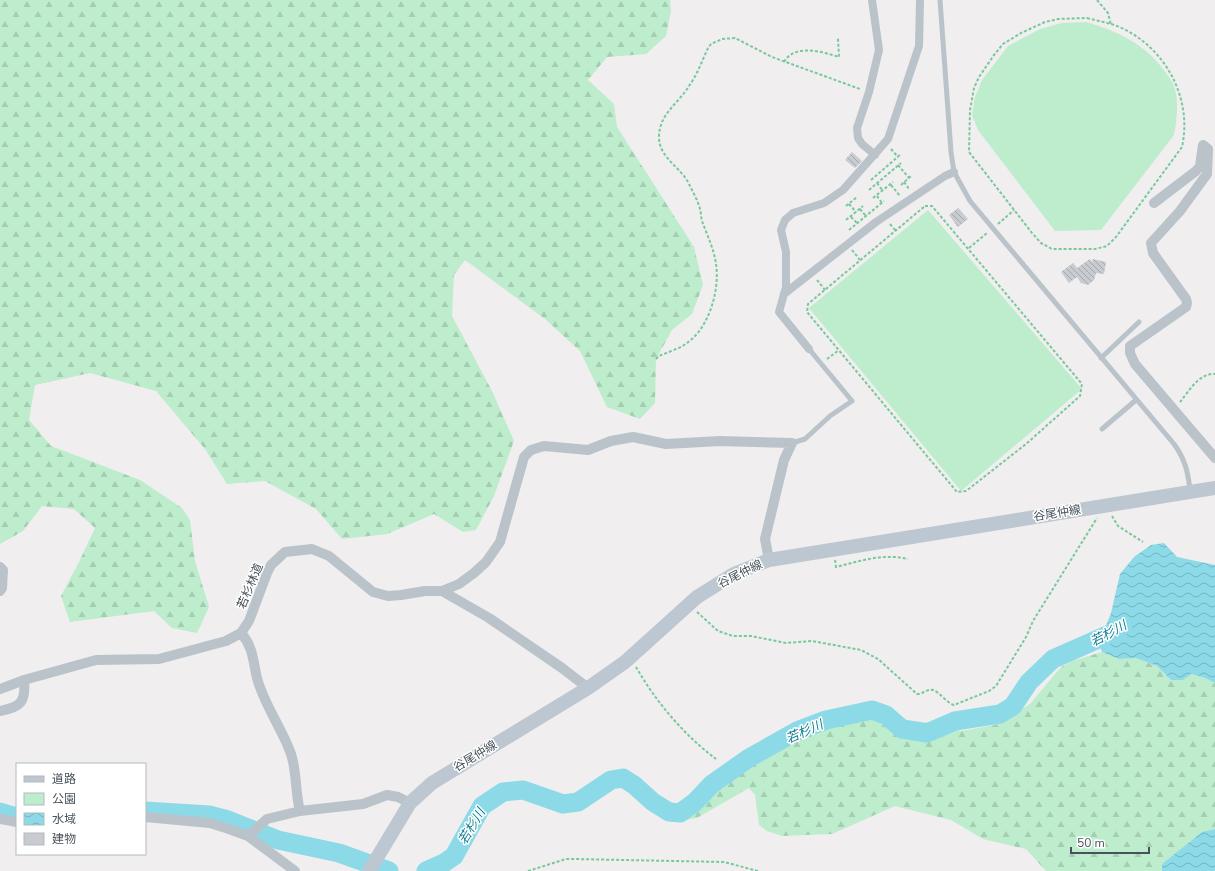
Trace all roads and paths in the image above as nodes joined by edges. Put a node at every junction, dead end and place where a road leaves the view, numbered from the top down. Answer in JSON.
{"nodes":[{"id":1,"x":872,"y":0,"type":"edge"},
{"id":2,"x":920,"y":0,"type":"edge"},
{"id":3,"x":940,"y":0,"type":"edge"},
{"id":4,"x":1097,"y":0,"type":"edge"},
{"id":5,"x":1111,"y":25,"type":"junction"},
{"id":6,"x":838,"y":38,"type":"dead end"},
{"id":7,"x":784,"y":62,"type":"junction"},
{"id":8,"x":869,"y":92,"type":"junction"},
{"id":9,"x":901,"y":154,"type":"dead end"},
{"id":10,"x":875,"y":155,"type":"junction"},
{"id":11,"x":901,"y":163,"type":"dead end"},
{"id":12,"x":898,"y":165,"type":"junction"},
{"id":13,"x":884,"y":169,"type":"junction"},
{"id":14,"x":954,"y":172,"type":"junction"},
{"id":15,"x":888,"y":174,"type":"junction"},
{"id":16,"x":912,"y":175,"type":"dead end"},
{"id":17,"x":909,"y":178,"type":"junction"},
{"id":18,"x":871,"y":180,"type":"dead end"},
{"id":19,"x":893,"y":182,"type":"dead end"},
{"id":20,"x":904,"y":182,"type":"junction"},
{"id":21,"x":877,"y":183,"type":"junction"},
{"id":22,"x":891,"y":184,"type":"junction"},
{"id":23,"x":901,"y":185,"type":"dead end"},
{"id":24,"x":869,"y":190,"type":"dead end"},
{"id":25,"x":910,"y":190,"type":"dead end"},
{"id":26,"x":883,"y":191,"type":"junction"},
{"id":27,"x":849,"y":196,"type":"dead end"},
{"id":28,"x":876,"y":196,"type":"junction"},
{"id":29,"x":857,"y":197,"type":"dead end"},
{"id":30,"x":900,"y":197,"type":"dead end"},
{"id":31,"x":873,"y":198,"type":"dead end"},
{"id":32,"x":853,"y":200,"type":"junction"},
{"id":33,"x":1154,"y":203,"type":"dead end"},
{"id":34,"x":863,"y":206,"type":"dead end"},
{"id":35,"x":860,"y":209,"type":"junction"},
{"id":36,"x":856,"y":212,"type":"junction"},
{"id":37,"x":851,"y":216,"type":"junction"},
{"id":38,"x":866,"y":216,"type":"junction"},
{"id":39,"x":846,"y":220,"type":"dead end"},
{"id":40,"x":857,"y":223,"type":"junction"},
{"id":41,"x":849,"y":230,"type":"dead end"},
{"id":42,"x":811,"y":272,"type":"junction"},
{"id":43,"x":825,"y":290,"type":"junction"},
{"id":44,"x":783,"y":295,"type":"junction"},
{"id":45,"x":1139,"y":322,"type":"dead end"},
{"id":46,"x":809,"y":350,"type":"joint"},
{"id":47,"x":839,"y":350,"type":"junction"},
{"id":48,"x":1101,"y":358,"type":"junction"},
{"id":49,"x":656,"y":359,"type":"dead end"},
{"id":50,"x":822,"y":365,"type":"junction"},
{"id":51,"x":1215,"y":374,"type":"edge"},
{"id":52,"x":1136,"y":400,"type":"junction"},
{"id":53,"x":1174,"y":409,"type":"junction"},
{"id":54,"x":1102,"y":429,"type":"dead end"},
{"id":55,"x":792,"y":443,"type":"junction"},
{"id":56,"x":1215,"y":458,"type":"edge"},
{"id":57,"x":1215,"y":488,"type":"edge"},
{"id":58,"x":1191,"y":492,"type":"junction"},
{"id":59,"x":1104,"y":506,"type":"junction"},
{"id":60,"x":1143,"y":542,"type":"dead end"},
{"id":61,"x":834,"y":549,"type":"junction"},
{"id":62,"x":908,"y":559,"type":"dead end"},
{"id":63,"x":769,"y":560,"type":"junction"},
{"id":64,"x":0,"y":566,"type":"edge"},
{"id":65,"x":0,"y":591,"type":"edge"},
{"id":66,"x":442,"y":591,"type":"junction"},
{"id":67,"x":690,"y":604,"type":"junction"},
{"id":68,"x":241,"y":633,"type":"junction"},
{"id":69,"x":631,"y":657,"type":"junction"},
{"id":70,"x":24,"y":680,"type":"junction"},
{"id":71,"x":588,"y":688,"type":"junction"},
{"id":72,"x":0,"y":689,"type":"edge"},
{"id":73,"x":0,"y":711,"type":"edge"},
{"id":74,"x":716,"y":759,"type":"dead end"},
{"id":75,"x":410,"y":803,"type":"junction"},
{"id":76,"x":300,"y":811,"type":"junction"},
{"id":77,"x":146,"y":817,"type":"edge"},
{"id":78,"x":0,"y":819,"type":"edge"},
{"id":79,"x":16,"y":822,"type":"edge"},
{"id":80,"x":249,"y":835,"type":"junction"},
{"id":81,"x":295,"y":871,"type":"edge"},
{"id":82,"x":369,"y":871,"type":"edge"},
{"id":83,"x":528,"y":871,"type":"edge"},
{"id":84,"x":758,"y":871,"type":"edge"}],
"edges":[{"from":1,"to":8,"type":"street"},
{"from":2,"to":10,"type":"street"},
{"from":3,"to":14,"type":"lane"},
{"from":4,"to":5,"type":"path"},
{"from":5,"to":5,"type":"path"},
{"from":6,"to":7,"type":"path"},
{"from":7,"to":8,"type":"path"},
{"from":7,"to":49,"type":"path"},
{"from":8,"to":10,"type":"street"},
{"from":9,"to":13,"type":"path"},
{"from":10,"to":44,"type":"street"},
{"from":11,"to":12,"type":"path"},
{"from":12,"to":15,"type":"path"},
{"from":12,"to":17,"type":"path"},
{"from":13,"to":15,"type":"path"},
{"from":13,"to":18,"type":"path"},
{"from":14,"to":42,"type":"street"},
{"from":14,"to":48,"type":"lane"},
{"from":15,"to":21,"type":"path"},
{"from":16,"to":17,"type":"path"},
{"from":17,"to":20,"type":"path"},
{"from":19,"to":22,"type":"path"},
{"from":20,"to":23,"type":"path"},
{"from":20,"to":25,"type":"path"},
{"from":21,"to":24,"type":"path"},
{"from":21,"to":26,"type":"path"},
{"from":22,"to":26,"type":"path"},
{"from":22,"to":30,"type":"path"},
{"from":26,"to":28,"type":"path"},
{"from":27,"to":32,"type":"path"},
{"from":28,"to":31,"type":"path"},
{"from":28,"to":38,"type":"path"},
{"from":29,"to":32,"type":"path"},
{"from":32,"to":36,"type":"path"},
{"from":33,"to":53,"type":"street"},
{"from":34,"to":35,"type":"path"},
{"from":35,"to":36,"type":"path"},
{"from":35,"to":38,"type":"path"},
{"from":36,"to":37,"type":"path"},
{"from":37,"to":39,"type":"path"},
{"from":37,"to":40,"type":"path"},
{"from":38,"to":40,"type":"path"},
{"from":40,"to":41,"type":"path"},
{"from":42,"to":43,"type":"path"},
{"from":42,"to":44,"type":"street"},
{"from":43,"to":47,"type":"path"},
{"from":43,"to":47,"type":"path"},
{"from":44,"to":46,"type":"street"},
{"from":45,"to":48,"type":"lane"},
{"from":46,"to":50,"type":"lane"},
{"from":47,"to":50,"type":"path"},
{"from":48,"to":52,"type":"lane"},
{"from":50,"to":55,"type":"lane"},
{"from":51,"to":53,"type":"path"},
{"from":52,"to":54,"type":"lane"},
{"from":52,"to":58,"type":"lane"},
{"from":53,"to":56,"type":"street"},
{"from":55,"to":63,"type":"street"},
{"from":55,"to":66,"type":"street"},
{"from":57,"to":58,"type":"main road","name":"谷尾仲線"},
{"from":58,"to":59,"type":"main road","name":"谷尾仲線"},
{"from":59,"to":60,"type":"path"},
{"from":59,"to":61,"type":"main road","name":"谷尾仲線"},
{"from":59,"to":67,"type":"path"},
{"from":61,"to":62,"type":"path"},
{"from":61,"to":63,"type":"main road","name":"谷尾仲線"},
{"from":63,"to":67,"type":"main road","name":"谷尾仲線"},
{"from":64,"to":65,"type":"street"},
{"from":66,"to":68,"type":"street","name":"若杉林道"},
{"from":66,"to":71,"type":"street"},
{"from":67,"to":69,"type":"main road","name":"谷尾仲線"},
{"from":68,"to":70,"type":"street"},
{"from":68,"to":76,"type":"street"},
{"from":69,"to":71,"type":"main road","name":"谷尾仲線"},
{"from":69,"to":74,"type":"path"},
{"from":70,"to":72,"type":"street"},
{"from":70,"to":73,"type":"street"},
{"from":71,"to":75,"type":"main road","name":"谷尾仲線"},
{"from":75,"to":76,"type":"street"},
{"from":75,"to":82,"type":"main road","name":"谷尾仲線"},
{"from":76,"to":80,"type":"street"},
{"from":77,"to":80,"type":"street"},
{"from":78,"to":79,"type":"street"},
{"from":80,"to":81,"type":"street"},
{"from":83,"to":84,"type":"path"}]}
